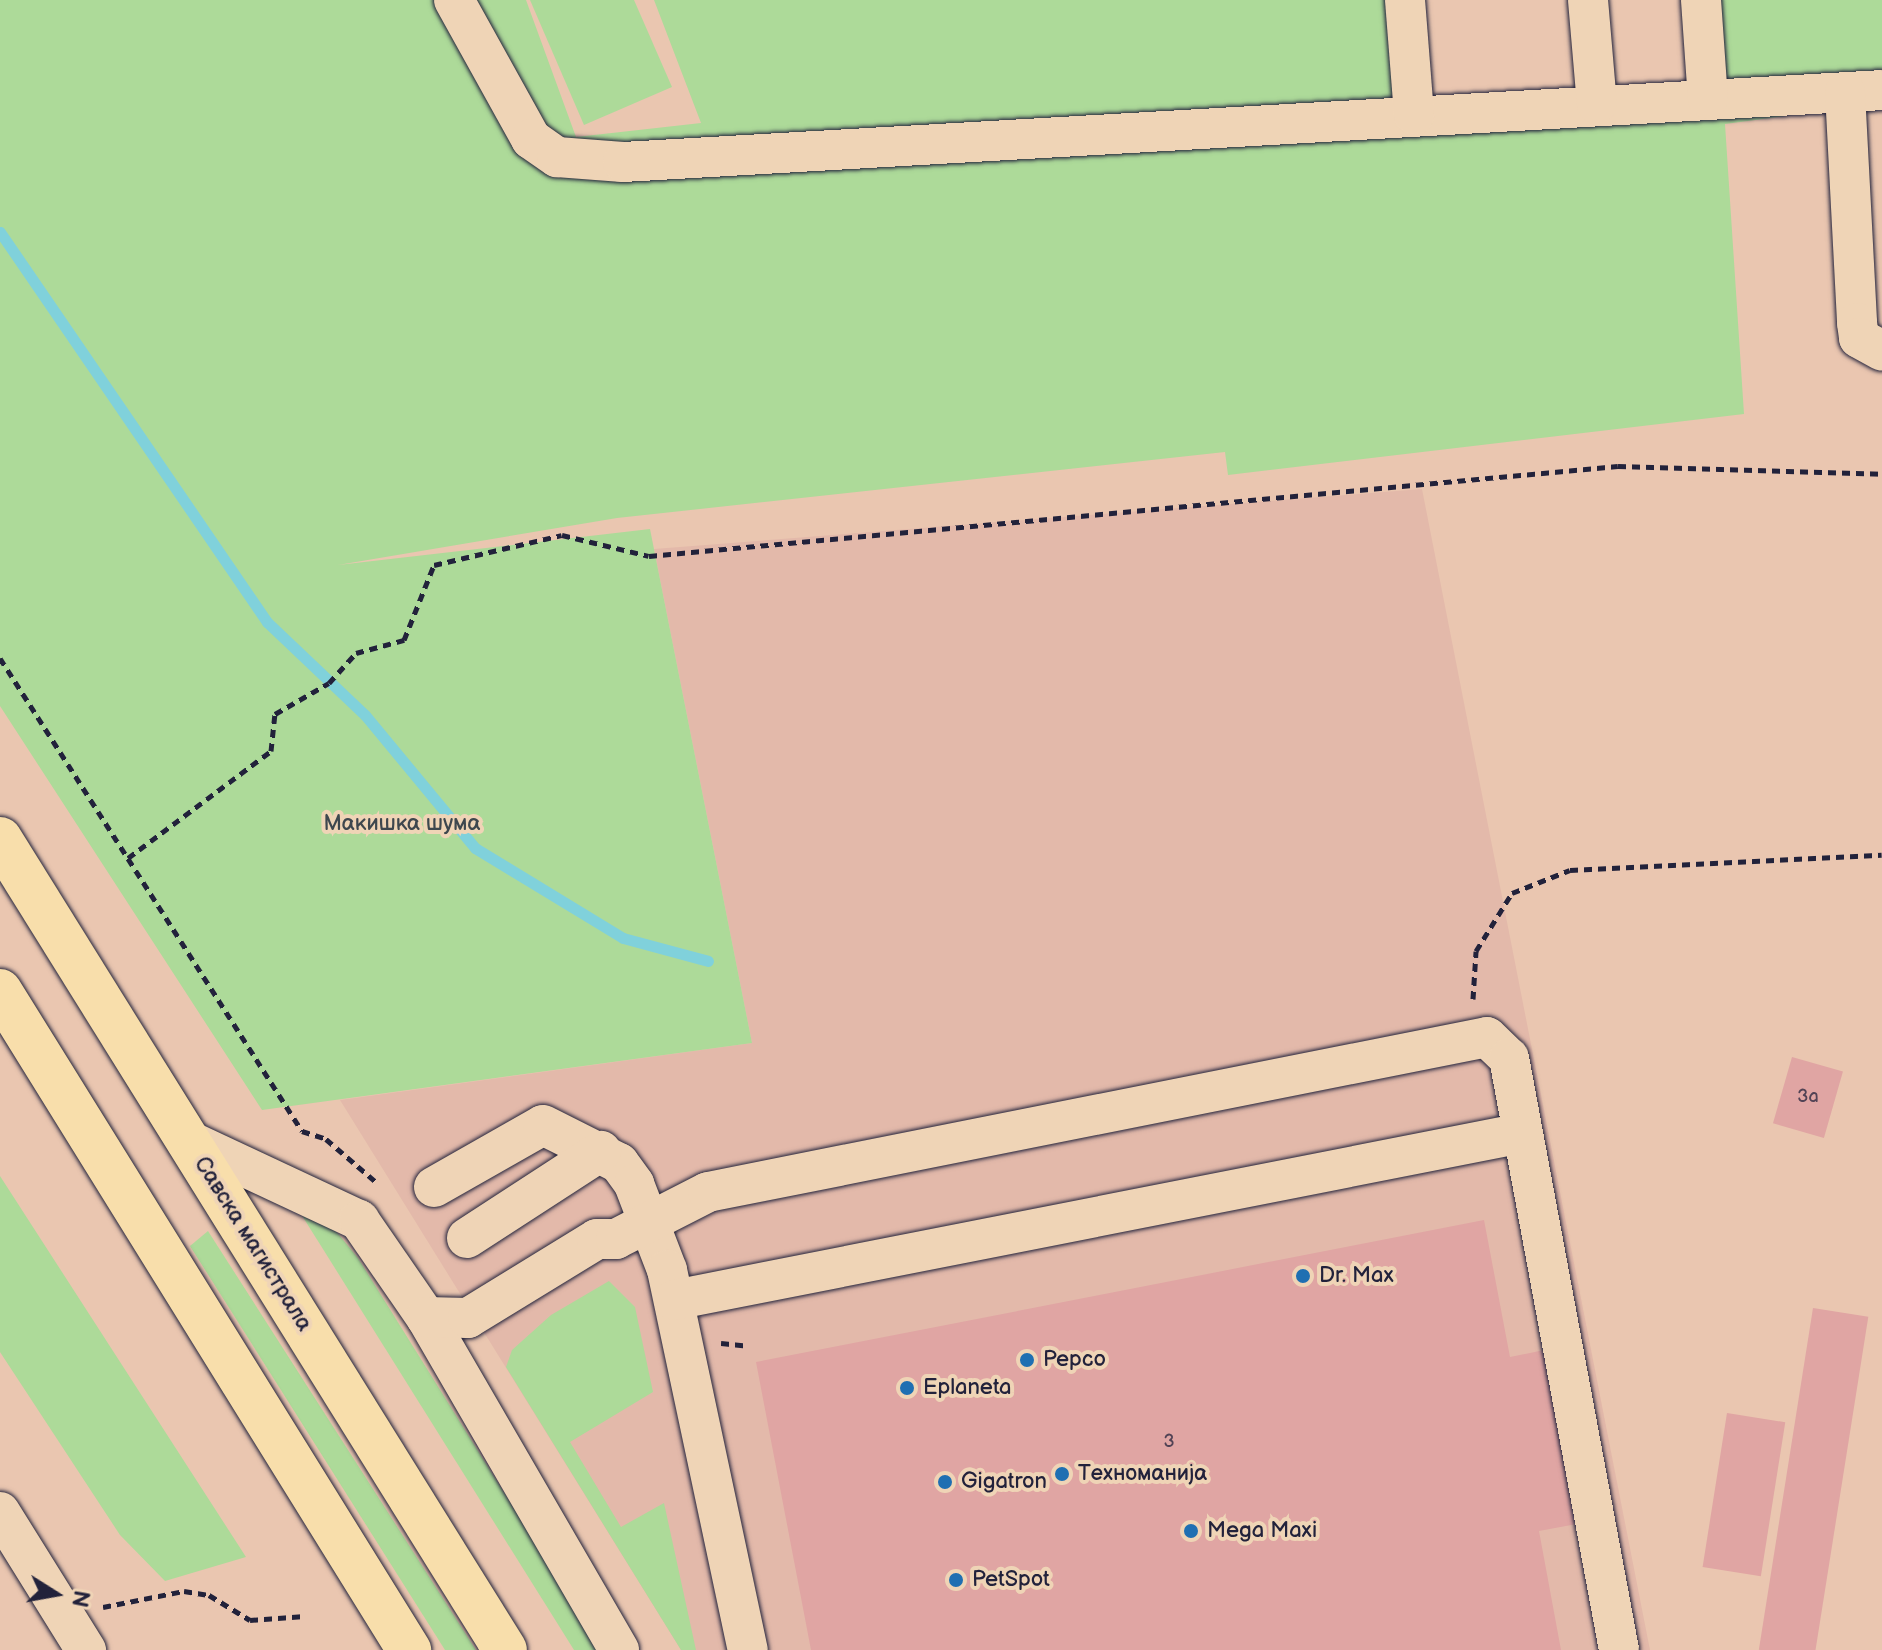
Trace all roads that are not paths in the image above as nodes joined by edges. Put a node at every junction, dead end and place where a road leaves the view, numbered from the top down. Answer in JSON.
{"nodes":[{"id":1,"x":454,"y":0,"type":"edge"},
{"id":2,"x":1405,"y":0,"type":"edge"},
{"id":3,"x":1588,"y":0,"type":"edge"},
{"id":4,"x":1701,"y":0,"type":"edge"},
{"id":5,"x":1864,"y":91,"type":"edge"},
{"id":6,"x":1708,"y":99,"type":"junction"},
{"id":7,"x":1597,"y":104,"type":"junction"},
{"id":8,"x":1414,"y":115,"type":"junction"},
{"id":9,"x":1865,"y":140,"type":"edge"},
{"id":10,"x":1882,"y":351,"type":"edge"},
{"id":11,"x":0,"y":839,"type":"edge"},
{"id":12,"x":0,"y":991,"type":"edge"},
{"id":13,"x":1522,"y":1133,"type":"junction"},
{"id":14,"x":190,"y":1141,"type":"junction"},
{"id":15,"x":601,"y":1151,"type":"junction"},
{"id":16,"x":434,"y":1187,"type":"dead end"},
{"id":17,"x":632,"y":1229,"type":"junction"},
{"id":18,"x":467,"y":1238,"type":"dead end"},
{"id":19,"x":674,"y":1300,"type":"junction"},
{"id":20,"x":426,"y":1317,"type":"junction"},
{"id":21,"x":462,"y":1381,"type":"junction"},
{"id":22,"x":0,"y":1512,"type":"edge"},
{"id":23,"x":79,"y":1638,"type":"edge"},
{"id":24,"x":409,"y":1650,"type":"edge"},
{"id":25,"x":505,"y":1650,"type":"edge"},
{"id":26,"x":619,"y":1650,"type":"edge"},
{"id":27,"x":748,"y":1650,"type":"edge"},
{"id":28,"x":1619,"y":1650,"type":"edge"}],
"edges":[{"from":1,"to":8,"type":"lane"},
{"from":2,"to":8,"type":"lane"},
{"from":3,"to":7,"type":"lane"},
{"from":4,"to":6,"type":"lane"},
{"from":5,"to":6,"type":"lane"},
{"from":5,"to":9,"type":"lane"},
{"from":6,"to":7,"type":"lane"},
{"from":7,"to":8,"type":"lane"},
{"from":9,"to":10,"type":"lane"},
{"from":11,"to":14,"type":"main road","name":"Савска магистрала"},
{"from":12,"to":24,"type":"main road"},
{"from":13,"to":17,"type":"lane"},
{"from":13,"to":19,"type":"lane"},
{"from":13,"to":28,"type":"lane"},
{"from":14,"to":20,"type":"lane"},
{"from":14,"to":25,"type":"main road","name":"Савска магистрала"},
{"from":15,"to":16,"type":"lane"},
{"from":15,"to":17,"type":"lane"},
{"from":15,"to":18,"type":"lane"},
{"from":17,"to":19,"type":"lane"},
{"from":17,"to":20,"type":"lane"},
{"from":17,"to":21,"type":"lane"},
{"from":19,"to":27,"type":"lane"},
{"from":20,"to":21,"type":"lane"},
{"from":21,"to":26,"type":"lane"},
{"from":22,"to":23,"type":"lane"}]}
